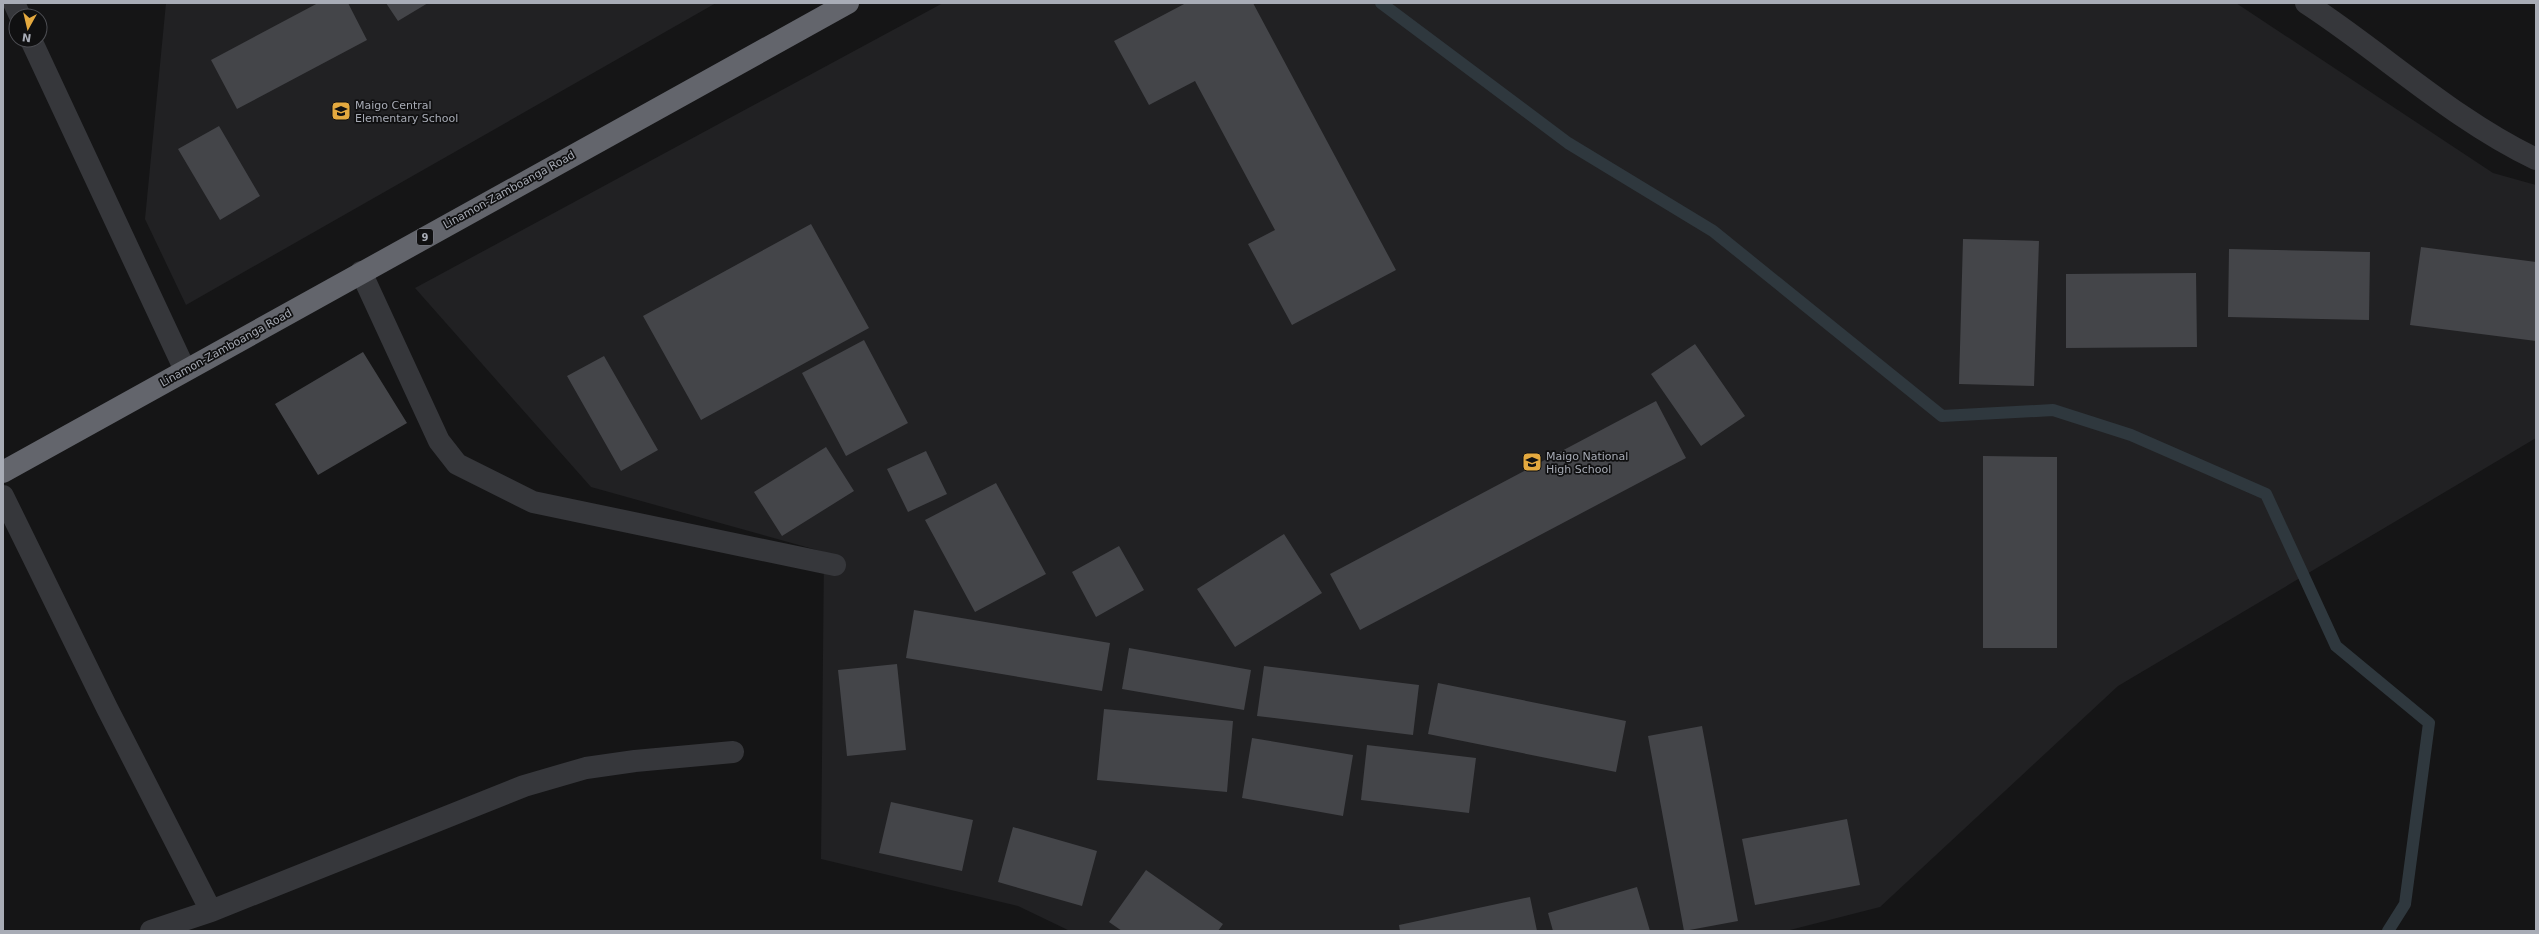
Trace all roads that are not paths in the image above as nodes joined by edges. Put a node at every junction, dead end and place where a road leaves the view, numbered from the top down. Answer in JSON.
{"nodes":[{"id":1,"x":848,"y":3,"type":"edge"},
{"id":2,"x":2306,"y":3,"type":"edge"},
{"id":3,"x":35,"y":48,"type":"edge"},
{"id":4,"x":2536,"y":159,"type":"edge"},
{"id":5,"x":361,"y":272,"type":"junction"},
{"id":6,"x":185,"y":370,"type":"junction"},
{"id":7,"x":3,"y":472,"type":"edge"},
{"id":8,"x":3,"y":496,"type":"edge"},
{"id":9,"x":835,"y":565,"type":"dead end"},
{"id":10,"x":733,"y":752,"type":"dead end"},
{"id":11,"x":211,"y":911,"type":"junction"},
{"id":12,"x":151,"y":931,"type":"edge"}],
"edges":[{"from":1,"to":5,"type":"highway","name":"Linamon-Zamboanga Road","number":"9"},
{"from":2,"to":4,"type":"street"},
{"from":3,"to":6,"type":"street"},
{"from":5,"to":6,"type":"highway","name":"Linamon-Zamboanga Road","number":"9"},
{"from":5,"to":9,"type":"street"},
{"from":6,"to":7,"type":"highway","name":"Linamon-Zamboanga Road","number":"9"},
{"from":8,"to":11,"type":"street"},
{"from":10,"to":11,"type":"street"},
{"from":11,"to":12,"type":"street"}]}
